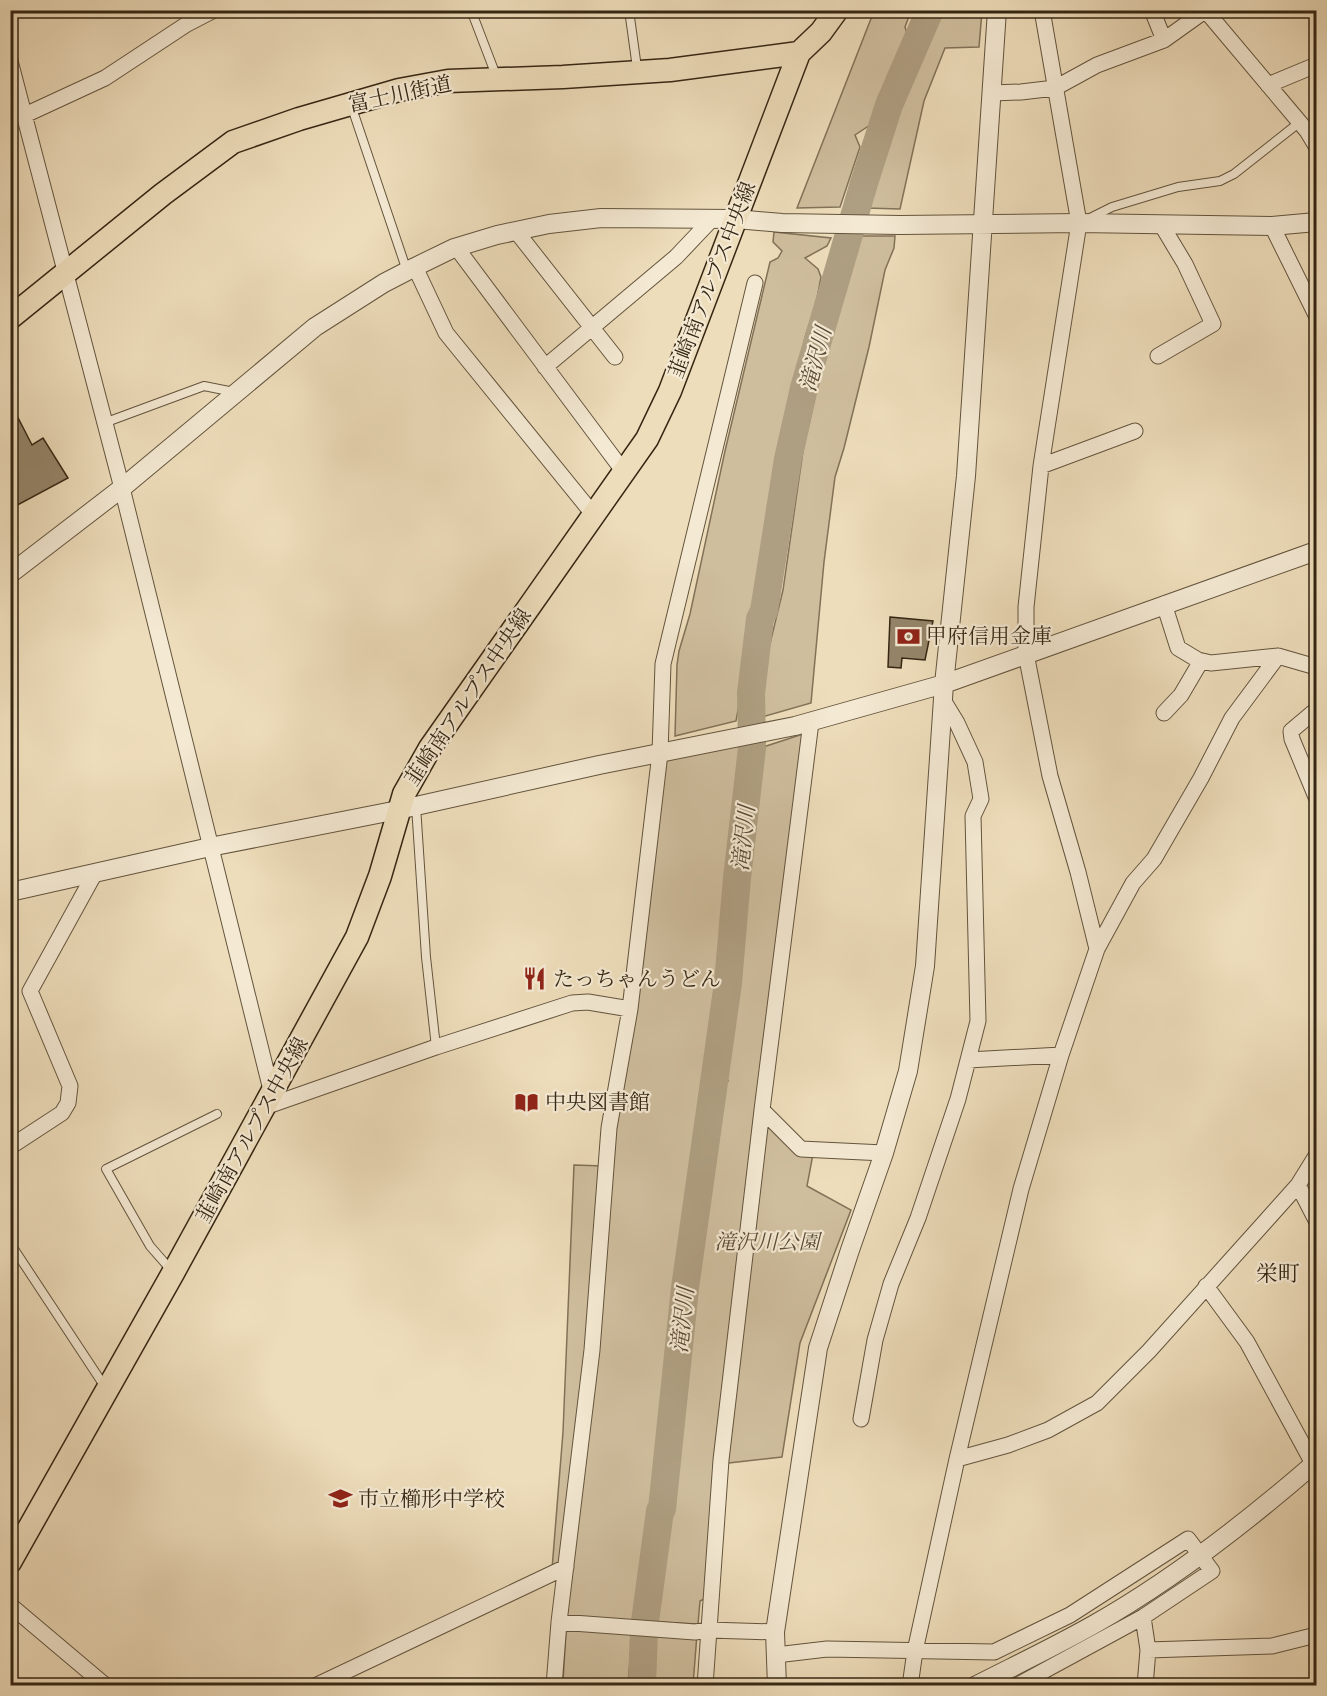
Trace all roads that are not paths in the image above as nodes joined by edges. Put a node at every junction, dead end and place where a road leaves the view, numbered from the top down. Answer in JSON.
{"nodes":[{"id":1,"x":214,"y":10,"type":"edge"},
{"id":2,"x":471,"y":10,"type":"edge"},
{"id":3,"x":629,"y":10,"type":"edge"},
{"id":4,"x":837,"y":10,"type":"edge"},
{"id":5,"x":997,"y":10,"type":"edge"},
{"id":6,"x":1042,"y":10,"type":"edge"},
{"id":7,"x":1152,"y":10,"type":"edge"},
{"id":8,"x":1206,"y":11,"type":"edge"},
{"id":9,"x":1164,"y":40,"type":"junction"},
{"id":10,"x":799,"y":53,"type":"junction"},
{"id":11,"x":10,"y":62,"type":"edge"},
{"id":12,"x":1317,"y":65,"type":"edge"},
{"id":13,"x":637,"y":72,"type":"junction"},
{"id":14,"x":497,"y":79,"type":"junction"},
{"id":15,"x":1268,"y":85,"type":"junction"},
{"id":16,"x":1055,"y":88,"type":"junction"},
{"id":17,"x":992,"y":93,"type":"junction"},
{"id":18,"x":351,"y":104,"type":"junction"},
{"id":19,"x":25,"y":115,"type":"junction"},
{"id":20,"x":1300,"y":122,"type":"junction"},
{"id":21,"x":1317,"y":146,"type":"edge"},
{"id":22,"x":712,"y":219,"type":"junction"},
{"id":23,"x":736,"y":219,"type":"junction"},
{"id":24,"x":1317,"y":222,"type":"edge"},
{"id":25,"x":1079,"y":223,"type":"junction"},
{"id":26,"x":1161,"y":224,"type":"junction"},
{"id":27,"x":983,"y":225,"type":"junction"},
{"id":28,"x":1272,"y":226,"type":"junction"},
{"id":29,"x":516,"y":231,"type":"junction"},
{"id":30,"x":456,"y":247,"type":"junction"},
{"id":31,"x":411,"y":269,"type":"junction"},
{"id":32,"x":67,"y":272,"type":"junction"},
{"id":33,"x":755,"y":283,"type":"dead end"},
{"id":34,"x":1317,"y":315,"type":"edge"},
{"id":35,"x":10,"y":318,"type":"edge"},
{"id":36,"x":592,"y":328,"type":"junction"},
{"id":37,"x":1158,"y":356,"type":"dead end"},
{"id":38,"x":615,"y":357,"type":"dead end"},
{"id":39,"x":545,"y":367,"type":"junction"},
{"id":40,"x":235,"y":392,"type":"junction"},
{"id":41,"x":104,"y":423,"type":"junction"},
{"id":42,"x":1135,"y":431,"type":"dead end"},
{"id":43,"x":1041,"y":466,"type":"junction"},
{"id":44,"x":624,"y":472,"type":"junction"},
{"id":45,"x":122,"y":488,"type":"junction"},
{"id":46,"x":593,"y":514,"type":"junction"},
{"id":47,"x":1317,"y":551,"type":"edge"},
{"id":48,"x":10,"y":574,"type":"edge"},
{"id":49,"x":1164,"y":604,"type":"junction"},
{"id":50,"x":1026,"y":654,"type":"junction"},
{"id":51,"x":1278,"y":656,"type":"junction"},
{"id":52,"x":1201,"y":661,"type":"junction"},
{"id":53,"x":1317,"y":667,"type":"edge"},
{"id":54,"x":943,"y":692,"type":"junction"},
{"id":55,"x":1317,"y":710,"type":"edge"},
{"id":56,"x":1164,"y":713,"type":"dead end"},
{"id":57,"x":803,"y":724,"type":"junction"},
{"id":58,"x":660,"y":753,"type":"junction"},
{"id":59,"x":1317,"y":797,"type":"edge"},
{"id":60,"x":407,"y":808,"type":"junction"},
{"id":61,"x":210,"y":848,"type":"junction"},
{"id":62,"x":95,"y":873,"type":"junction"},
{"id":63,"x":10,"y":892,"type":"edge"},
{"id":64,"x":1097,"y":949,"type":"junction"},
{"id":65,"x":630,"y":1010,"type":"junction"},
{"id":66,"x":436,"y":1047,"type":"junction"},
{"id":67,"x":1061,"y":1055,"type":"junction"},
{"id":68,"x":968,"y":1060,"type":"junction"},
{"id":69,"x":268,"y":1101,"type":"junction"},
{"id":70,"x":762,"y":1110,"type":"junction"},
{"id":71,"x":217,"y":1114,"type":"dead end"},
{"id":72,"x":10,"y":1147,"type":"edge"},
{"id":73,"x":884,"y":1153,"type":"junction"},
{"id":74,"x":1317,"y":1156,"type":"edge"},
{"id":75,"x":1298,"y":1185,"type":"junction"},
{"id":76,"x":1317,"y":1220,"type":"edge"},
{"id":77,"x":10,"y":1243,"type":"edge"},
{"id":78,"x":174,"y":1274,"type":"junction"},
{"id":79,"x":1206,"y":1286,"type":"junction"},
{"id":80,"x":108,"y":1391,"type":"junction"},
{"id":81,"x":861,"y":1419,"type":"dead end"},
{"id":82,"x":957,"y":1460,"type":"junction"},
{"id":83,"x":1315,"y":1465,"type":"edge"},
{"id":84,"x":1200,"y":1555,"type":"junction"},
{"id":85,"x":10,"y":1562,"type":"edge"},
{"id":86,"x":566,"y":1567,"type":"junction"},
{"id":87,"x":10,"y":1605,"type":"edge"},
{"id":88,"x":1143,"y":1617,"type":"junction"},
{"id":89,"x":559,"y":1622,"type":"junction"},
{"id":90,"x":702,"y":1631,"type":"junction"},
{"id":91,"x":775,"y":1632,"type":"junction"},
{"id":92,"x":1317,"y":1635,"type":"edge"},
{"id":93,"x":1148,"y":1650,"type":"junction"},
{"id":94,"x":915,"y":1651,"type":"junction"},
{"id":95,"x":776,"y":1655,"type":"junction"},
{"id":96,"x":106,"y":1686,"type":"edge"},
{"id":97,"x":315,"y":1686,"type":"edge"},
{"id":98,"x":554,"y":1686,"type":"edge"},
{"id":99,"x":705,"y":1686,"type":"edge"},
{"id":100,"x":777,"y":1686,"type":"edge"},
{"id":101,"x":910,"y":1686,"type":"edge"},
{"id":102,"x":975,"y":1686,"type":"edge"},
{"id":103,"x":1016,"y":1686,"type":"edge"},
{"id":104,"x":1145,"y":1686,"type":"edge"}],
"edges":[{"from":1,"to":19,"type":"street"},
{"from":2,"to":14,"type":"lane"},
{"from":3,"to":13,"type":"lane"},
{"from":4,"to":10,"type":"main road"},
{"from":5,"to":17,"type":"street"},
{"from":6,"to":16,"type":"street"},
{"from":7,"to":9,"type":"street"},
{"from":8,"to":9,"type":"street"},
{"from":8,"to":15,"type":"street"},
{"from":9,"to":16,"type":"street"},
{"from":10,"to":13,"type":"main road","name":"富士川街道"},
{"from":10,"to":23,"type":"main road","name":"韮崎南アルプス中央線"},
{"from":11,"to":19,"type":"street"},
{"from":12,"to":15,"type":"street"},
{"from":13,"to":14,"type":"main road","name":"富士川街道"},
{"from":14,"to":18,"type":"main road","name":"富士川街道"},
{"from":15,"to":20,"type":"street"},
{"from":16,"to":17,"type":"street"},
{"from":16,"to":25,"type":"street"},
{"from":17,"to":27,"type":"street"},
{"from":18,"to":31,"type":"lane"},
{"from":18,"to":32,"type":"main road","name":"富士川街道"},
{"from":19,"to":32,"type":"street"},
{"from":20,"to":21,"type":"street"},
{"from":20,"to":25,"type":"lane"},
{"from":22,"to":23,"type":"street"},
{"from":22,"to":29,"type":"street"},
{"from":22,"to":36,"type":"street"},
{"from":23,"to":27,"type":"street"},
{"from":23,"to":44,"type":"main road","name":"韮崎南アルプス中央線"},
{"from":24,"to":28,"type":"street"},
{"from":25,"to":26,"type":"street"},
{"from":25,"to":27,"type":"street"},
{"from":25,"to":43,"type":"street"},
{"from":26,"to":28,"type":"street"},
{"from":26,"to":37,"type":"street"},
{"from":27,"to":54,"type":"street"},
{"from":28,"to":34,"type":"street"},
{"from":29,"to":30,"type":"street"},
{"from":29,"to":36,"type":"street"},
{"from":30,"to":31,"type":"street"},
{"from":30,"to":39,"type":"street"},
{"from":31,"to":40,"type":"street"},
{"from":31,"to":46,"type":"street"},
{"from":32,"to":35,"type":"main road","name":"富士川街道"},
{"from":32,"to":41,"type":"street"},
{"from":33,"to":58,"type":"street"},
{"from":36,"to":38,"type":"street"},
{"from":36,"to":39,"type":"street"},
{"from":39,"to":44,"type":"street"},
{"from":40,"to":41,"type":"lane"},
{"from":40,"to":45,"type":"street"},
{"from":41,"to":45,"type":"street"},
{"from":42,"to":43,"type":"street"},
{"from":43,"to":50,"type":"street"},
{"from":44,"to":46,"type":"main road","name":"韮崎南アルプス中央線"},
{"from":45,"to":48,"type":"street"},
{"from":45,"to":61,"type":"street"},
{"from":46,"to":60,"type":"main road","name":"韮崎南アルプス中央線"},
{"from":47,"to":49,"type":"street"},
{"from":49,"to":50,"type":"street"},
{"from":49,"to":52,"type":"street"},
{"from":50,"to":54,"type":"street"},
{"from":50,"to":64,"type":"street"},
{"from":51,"to":52,"type":"street"},
{"from":51,"to":53,"type":"street"},
{"from":51,"to":64,"type":"street"},
{"from":52,"to":56,"type":"street"},
{"from":54,"to":57,"type":"street"},
{"from":54,"to":68,"type":"street"},
{"from":54,"to":73,"type":"street"},
{"from":55,"to":59,"type":"street"},
{"from":57,"to":58,"type":"street"},
{"from":57,"to":70,"type":"street"},
{"from":58,"to":60,"type":"street"},
{"from":58,"to":65,"type":"street"},
{"from":60,"to":61,"type":"street"},
{"from":60,"to":66,"type":"lane"},
{"from":60,"to":69,"type":"main road","name":"韮崎南アルプス中央線"},
{"from":61,"to":62,"type":"street"},
{"from":61,"to":69,"type":"street"},
{"from":62,"to":63,"type":"street"},
{"from":62,"to":72,"type":"street"},
{"from":64,"to":67,"type":"street"},
{"from":65,"to":66,"type":"street"},
{"from":65,"to":86,"type":"street"},
{"from":66,"to":69,"type":"street"},
{"from":67,"to":68,"type":"street"},
{"from":67,"to":82,"type":"street"},
{"from":68,"to":81,"type":"street"},
{"from":69,"to":78,"type":"main road","name":"韮崎南アルプス中央線"},
{"from":70,"to":73,"type":"street"},
{"from":70,"to":90,"type":"street"},
{"from":71,"to":78,"type":"lane"},
{"from":73,"to":91,"type":"street"},
{"from":74,"to":75,"type":"street"},
{"from":75,"to":76,"type":"street"},
{"from":75,"to":79,"type":"street"},
{"from":77,"to":80,"type":"lane"},
{"from":78,"to":80,"type":"main road","name":"韮崎南アルプス中央線"},
{"from":79,"to":82,"type":"street"},
{"from":79,"to":83,"type":"street"},
{"from":80,"to":85,"type":"main road","name":"韮崎南アルプス中央線"},
{"from":82,"to":94,"type":"street"},
{"from":83,"to":84,"type":"street"},
{"from":84,"to":88,"type":"street"},
{"from":84,"to":94,"type":"street"},
{"from":84,"to":102,"type":"street"},
{"from":86,"to":89,"type":"street"},
{"from":86,"to":97,"type":"street"},
{"from":87,"to":96,"type":"street"},
{"from":88,"to":93,"type":"street"},
{"from":88,"to":103,"type":"street"},
{"from":89,"to":90,"type":"street"},
{"from":89,"to":98,"type":"street"},
{"from":90,"to":91,"type":"street"},
{"from":90,"to":99,"type":"street"},
{"from":91,"to":95,"type":"street"},
{"from":92,"to":93,"type":"street"},
{"from":93,"to":104,"type":"street"},
{"from":94,"to":95,"type":"street"},
{"from":94,"to":101,"type":"street"},
{"from":95,"to":100,"type":"street"}]}
